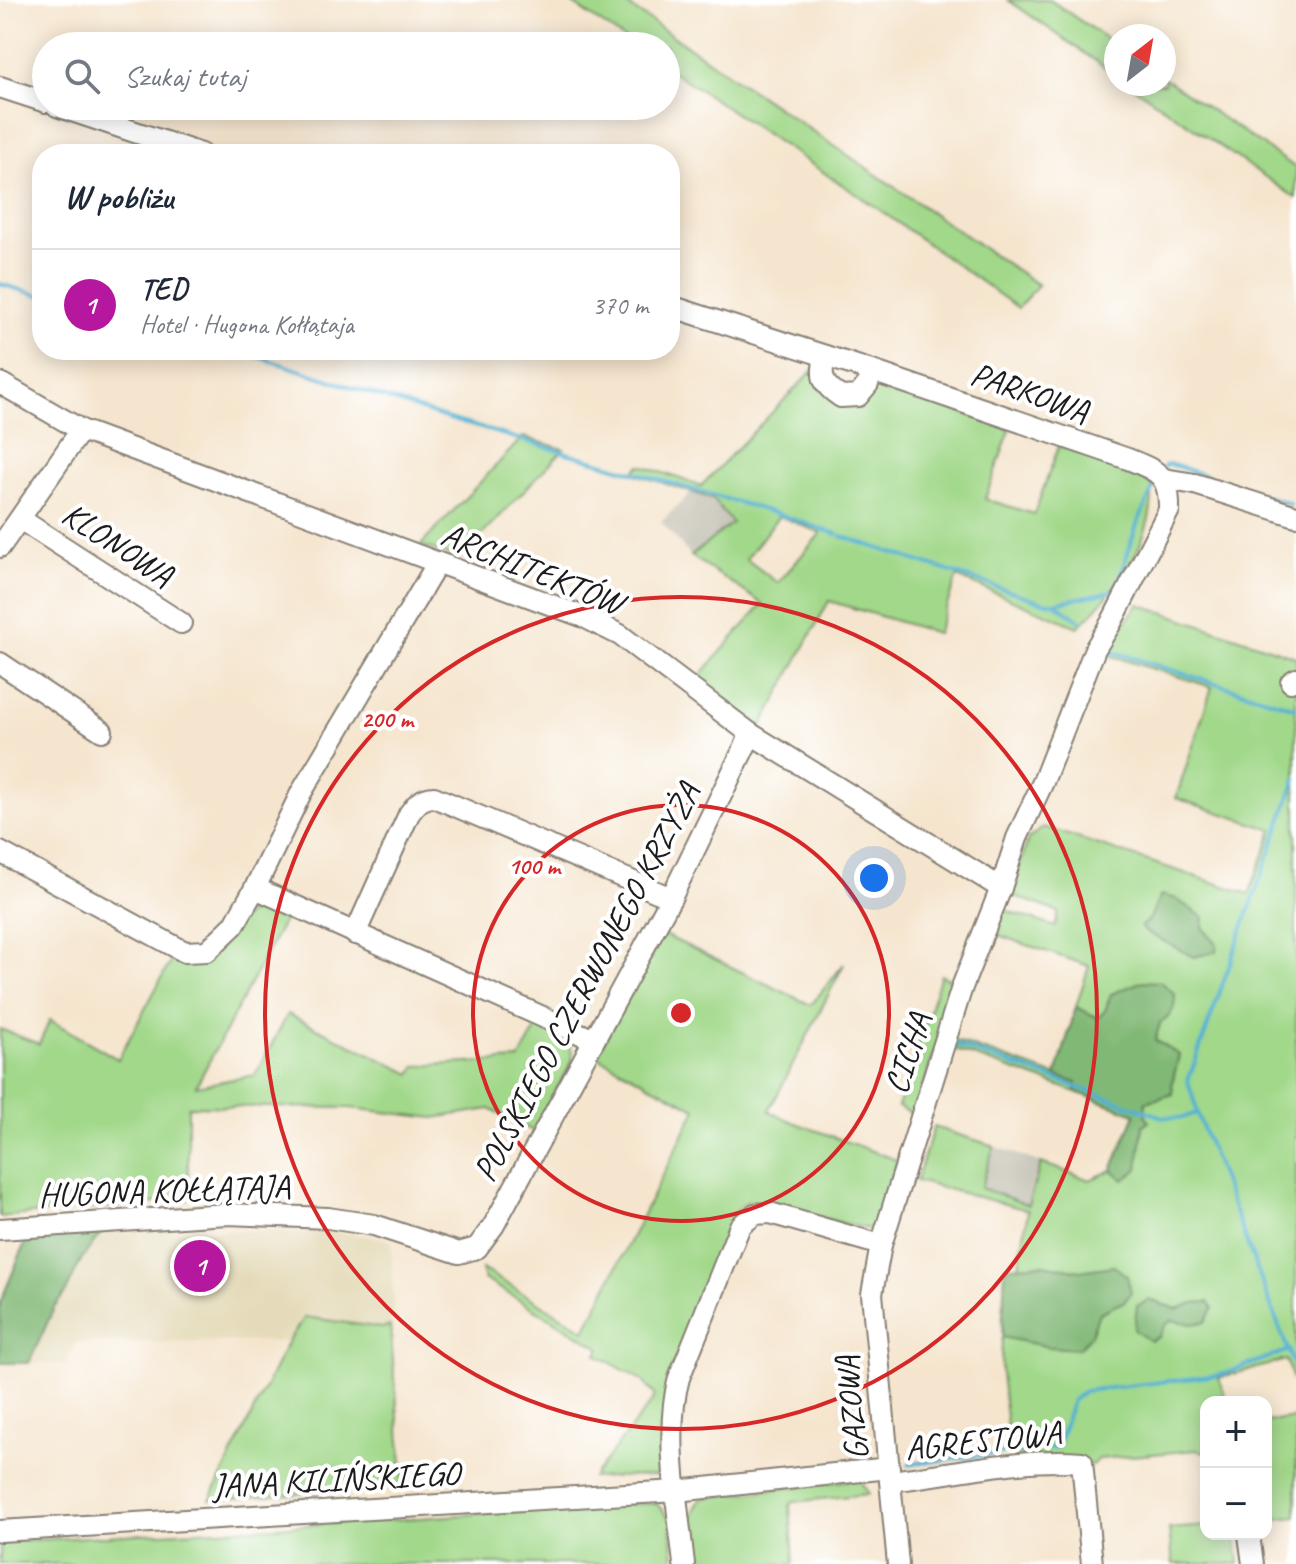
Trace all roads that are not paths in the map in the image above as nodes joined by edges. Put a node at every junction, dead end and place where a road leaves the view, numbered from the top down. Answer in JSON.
{"nodes":[{"id":1,"x":0,"y":87,"type":"edge"},
{"id":2,"x":32,"y":97,"type":"edge"},
{"id":3,"x":99,"y":120,"type":"edge"},
{"id":4,"x":171,"y":144,"type":"edge"},
{"id":5,"x":680,"y":309,"type":"edge"},
{"id":6,"x":825,"y":356,"type":"junction"},
{"id":7,"x":872,"y":371,"type":"junction"},
{"id":8,"x":0,"y":383,"type":"edge"},
{"id":9,"x":81,"y":430,"type":"junction"},
{"id":10,"x":1167,"y":486,"type":"junction"},
{"id":11,"x":1296,"y":516,"type":"edge"},
{"id":12,"x":20,"y":519,"type":"junction"},
{"id":13,"x":0,"y":547,"type":"edge"},
{"id":14,"x":437,"y":564,"type":"junction"},
{"id":15,"x":181,"y":623,"type":"dead end"},
{"id":16,"x":0,"y":663,"type":"edge"},
{"id":17,"x":102,"y":731,"type":"dead end"},
{"id":18,"x":751,"y":734,"type":"junction"},
{"id":19,"x":0,"y":852,"type":"edge"},
{"id":20,"x":255,"y":888,"type":"junction"},
{"id":21,"x":1001,"y":888,"type":"junction"},
{"id":22,"x":671,"y":898,"type":"junction"},
{"id":23,"x":355,"y":934,"type":"junction"},
{"id":24,"x":594,"y":1040,"type":"junction"},
{"id":25,"x":0,"y":1229,"type":"edge"},
{"id":26,"x":881,"y":1245,"type":"junction"},
{"id":27,"x":469,"y":1252,"type":"joint"},
{"id":28,"x":890,"y":1475,"type":"junction"},
{"id":29,"x":677,"y":1491,"type":"junction"},
{"id":30,"x":0,"y":1531,"type":"edge"},
{"id":31,"x":1250,"y":1540,"type":"edge"},
{"id":32,"x":684,"y":1564,"type":"edge"},
{"id":33,"x":898,"y":1564,"type":"edge"},
{"id":34,"x":1092,"y":1564,"type":"edge"},
{"id":35,"x":1253,"y":1564,"type":"edge"}],
"edges":[{"from":1,"to":2,"type":"street"},
{"from":3,"to":4,"type":"street"},
{"from":5,"to":6,"type":"street","name":"PARKOWA"},
{"from":6,"to":7,"type":"street","name":"PARKOWA"},
{"from":6,"to":7,"type":"street"},
{"from":7,"to":10,"type":"street","name":"PARKOWA"},
{"from":8,"to":9,"type":"street","name":"ARCHITEKTÓW"},
{"from":9,"to":12,"type":"street"},
{"from":9,"to":14,"type":"street","name":"ARCHITEKTÓW"},
{"from":10,"to":11,"type":"street","name":"PARKOWA"},
{"from":10,"to":21,"type":"street","name":"CICHA"},
{"from":12,"to":13,"type":"street"},
{"from":12,"to":15,"type":"street","name":"KLONOWA"},
{"from":14,"to":18,"type":"street","name":"ARCHITEKTÓW"},
{"from":14,"to":20,"type":"street"},
{"from":16,"to":17,"type":"street"},
{"from":18,"to":21,"type":"street","name":"ARCHITEKTÓW"},
{"from":18,"to":22,"type":"street","name":"POLSKIEGO CZERWONEGO KRZYŻA"},
{"from":19,"to":20,"type":"street"},
{"from":20,"to":23,"type":"street"},
{"from":21,"to":26,"type":"street","name":"CICHA"},
{"from":22,"to":23,"type":"street"},
{"from":22,"to":24,"type":"street","name":"POLSKIEGO CZERWONEGO KRZYŻA"},
{"from":23,"to":24,"type":"street"},
{"from":24,"to":27,"type":"street","name":"POLSKIEGO CZERWONEGO KRZYŻA"},
{"from":25,"to":27,"type":"street","name":"HUGONA KOŁŁĄTAJA"},
{"from":26,"to":28,"type":"street","name":"GAZOWA"},
{"from":26,"to":29,"type":"street"},
{"from":28,"to":29,"type":"street","name":"AGRESTOWA"},
{"from":28,"to":33,"type":"street","name":"GAZOWA"},
{"from":28,"to":34,"type":"street","name":"AGRESTOWA"},
{"from":29,"to":30,"type":"street","name":"JANA KILIŃSKIEGO"},
{"from":29,"to":32,"type":"street"},
{"from":31,"to":35,"type":"street"}]}
